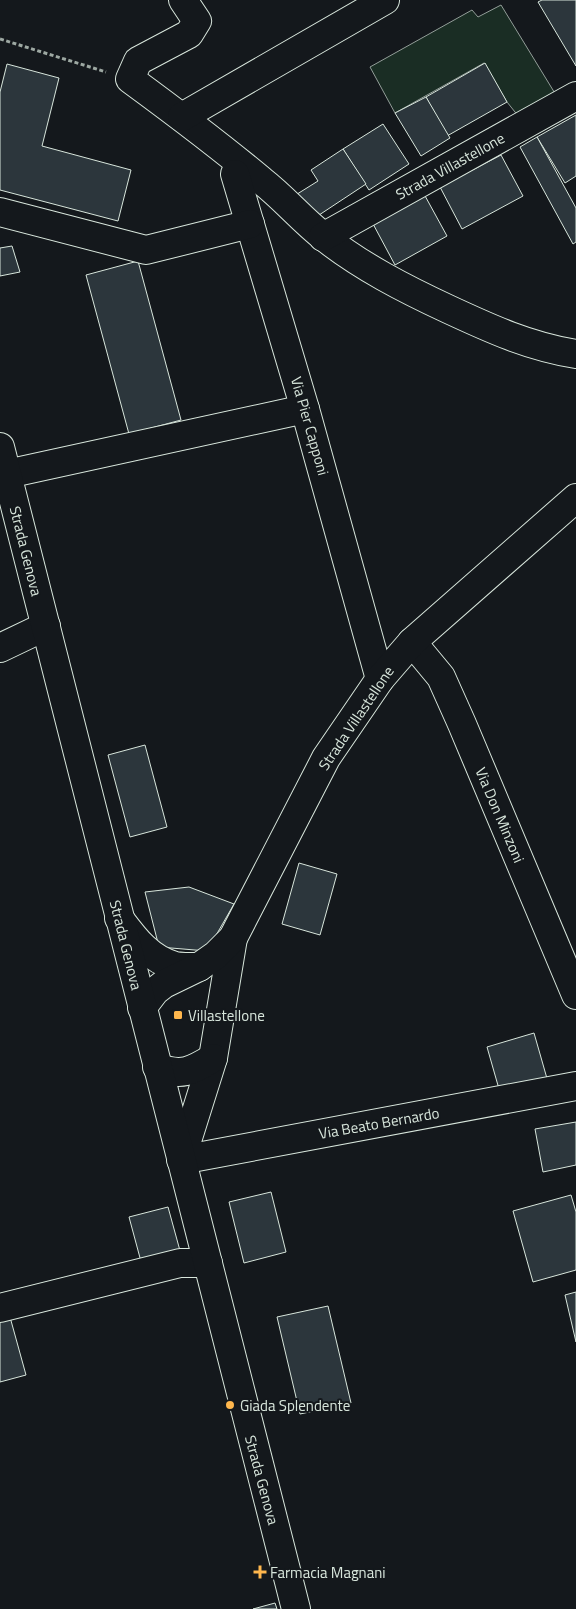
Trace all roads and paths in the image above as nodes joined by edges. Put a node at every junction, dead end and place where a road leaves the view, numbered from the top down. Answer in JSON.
{"nodes":[{"id":1,"x":184,"y":0,"type":"edge"},
{"id":2,"x":385,"y":0,"type":"edge"},
{"id":3,"x":0,"y":39,"type":"edge"},
{"id":4,"x":130,"y":79,"type":"junction"},
{"id":5,"x":576,"y":96,"type":"edge"},
{"id":6,"x":182,"y":117,"type":"junction"},
{"id":7,"x":235,"y":174,"type":"dead end"},
{"id":8,"x":0,"y":212,"type":"edge"},
{"id":9,"x":250,"y":224,"type":"junction"},
{"id":10,"x":323,"y":237,"type":"junction"},
{"id":11,"x":576,"y":354,"type":"edge"},
{"id":12,"x":305,"y":409,"type":"junction"},
{"id":13,"x":0,"y":446,"type":"edge"},
{"id":14,"x":7,"y":474,"type":"junction"},
{"id":15,"x":576,"y":498,"type":"edge"},
{"id":16,"x":46,"y":626,"type":"junction"},
{"id":17,"x":412,"y":642,"type":"junction"},
{"id":18,"x":0,"y":648,"type":"edge"},
{"id":19,"x":380,"y":678,"type":"junction"},
{"id":20,"x":119,"y":918,"type":"junction"},
{"id":21,"x":233,"y":938,"type":"junction"},
{"id":22,"x":199,"y":967,"type":"junction"},
{"id":23,"x":576,"y":996,"type":"edge"},
{"id":24,"x":142,"y":1008,"type":"junction"},
{"id":25,"x":213,"y":1058,"type":"junction"},
{"id":26,"x":157,"y":1067,"type":"junction"},
{"id":27,"x":576,"y":1086,"type":"edge"},
{"id":28,"x":181,"y":1160,"type":"junction"},
{"id":29,"x":208,"y":1263,"type":"junction"},
{"id":30,"x":0,"y":1308,"type":"edge"},
{"id":31,"x":296,"y":1609,"type":"edge"}],
"edges":[{"from":1,"to":4,"type":"street"},
{"from":2,"to":6,"type":"street"},
{"from":3,"to":4,"type":"path"},
{"from":4,"to":6,"type":"street"},
{"from":5,"to":10,"type":"street","name":"Strada Villastellone"},
{"from":6,"to":10,"type":"street"},
{"from":7,"to":9,"type":"street","name":"Via Pier Capponi"},
{"from":8,"to":9,"type":"street"},
{"from":9,"to":12,"type":"street","name":"Via Pier Capponi"},
{"from":10,"to":11,"type":"street"},
{"from":12,"to":14,"type":"street"},
{"from":12,"to":19,"type":"street","name":"Via Pier Capponi"},
{"from":13,"to":14,"type":"street","name":"Strada Genova"},
{"from":14,"to":16,"type":"street","name":"Strada Genova"},
{"from":15,"to":17,"type":"street","name":"Strada Villastellone"},
{"from":16,"to":18,"type":"street"},
{"from":16,"to":20,"type":"street","name":"Strada Genova"},
{"from":17,"to":19,"type":"street","name":"Strada Villastellone"},
{"from":17,"to":23,"type":"street","name":"Via Don Minzoni"},
{"from":19,"to":21,"type":"street","name":"Strada Villastellone"},
{"from":20,"to":22,"type":"street"},
{"from":20,"to":24,"type":"street","name":"Strada Genova"},
{"from":21,"to":22,"type":"street","name":"Strada Villastellone"},
{"from":21,"to":25,"type":"street","name":"Strada Villastellone"},
{"from":22,"to":24,"type":"street","name":"Strada Villastellone"},
{"from":24,"to":26,"type":"street","name":"Strada Genova"},
{"from":25,"to":26,"type":"street"},
{"from":25,"to":28,"type":"street","name":"Strada Villastellone"},
{"from":26,"to":28,"type":"street","name":"Strada Genova"},
{"from":27,"to":28,"type":"street","name":"Via Beato Bernardo"},
{"from":28,"to":29,"type":"street","name":"Strada Genova"},
{"from":29,"to":30,"type":"street"},
{"from":29,"to":31,"type":"street","name":"Strada Genova"}]}
